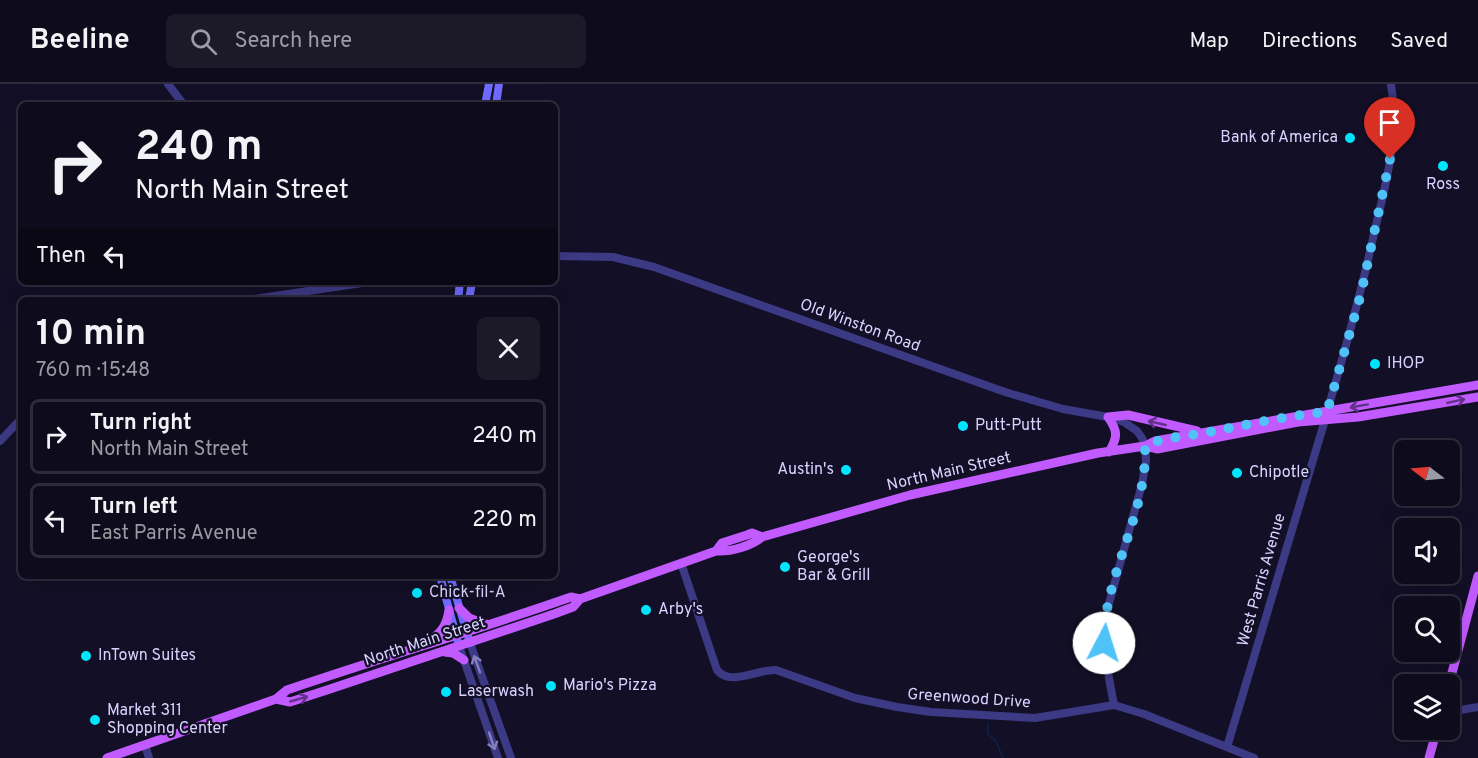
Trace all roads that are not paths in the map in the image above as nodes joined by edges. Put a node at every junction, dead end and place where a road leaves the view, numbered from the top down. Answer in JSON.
{"nodes":[{"id":1,"x":168,"y":84,"type":"edge"},
{"id":2,"x":489,"y":84,"type":"edge"},
{"id":3,"x":499,"y":84,"type":"edge"},
{"id":4,"x":1391,"y":84,"type":"edge"},
{"id":5,"x":182,"y":102,"type":"edge"},
{"id":6,"x":486,"y":102,"type":"edge"},
{"id":7,"x":496,"y":102,"type":"edge"},
{"id":8,"x":558,"y":256,"type":"edge"},
{"id":9,"x":324,"y":285,"type":"edge"},
{"id":10,"x":309,"y":286,"type":"edge"},
{"id":11,"x":260,"y":297,"type":"edge"},
{"id":12,"x":1478,"y":386,"type":"edge"},
{"id":13,"x":1478,"y":397,"type":"edge"},
{"id":14,"x":1326,"y":416,"type":"junction"},
{"id":15,"x":1108,"y":417,"type":"junction"},
{"id":16,"x":18,"y":422,"type":"edge"},
{"id":17,"x":1205,"y":432,"type":"junction"},
{"id":18,"x":0,"y":441,"type":"edge"},
{"id":19,"x":1145,"y":446,"type":"junction"},
{"id":20,"x":1109,"y":452,"type":"junction"},
{"id":21,"x":752,"y":533,"type":"junction"},
{"id":22,"x":762,"y":537,"type":"junction"},
{"id":23,"x":749,"y":544,"type":"junction"},
{"id":24,"x":721,"y":549,"type":"junction"},
{"id":25,"x":681,"y":563,"type":"junction"},
{"id":26,"x":1478,"y":576,"type":"edge"},
{"id":27,"x":441,"y":579,"type":"edge"},
{"id":28,"x":451,"y":579,"type":"edge"},
{"id":29,"x":580,"y":599,"type":"junction"},
{"id":30,"x":557,"y":602,"type":"junction"},
{"id":31,"x":459,"y":608,"type":"junction"},
{"id":32,"x":449,"y":610,"type":"junction"},
{"id":33,"x":554,"y":614,"type":"junction"},
{"id":34,"x":488,"y":625,"type":"junction"},
{"id":35,"x":466,"y":632,"type":"junction"},
{"id":36,"x":455,"y":634,"type":"junction"},
{"id":37,"x":470,"y":643,"type":"junction"},
{"id":38,"x":424,"y":645,"type":"junction"},
{"id":39,"x":459,"y":646,"type":"junction"},
{"id":40,"x":442,"y":652,"type":"junction"},
{"id":41,"x":464,"y":660,"type":"junction"},
{"id":42,"x":1452,"y":674,"type":"edge"},
{"id":43,"x":276,"y":699,"type":"junction"},
{"id":44,"x":1114,"y":705,"type":"junction"},
{"id":45,"x":1478,"y":707,"type":"edge"},
{"id":46,"x":1460,"y":710,"type":"edge"},
{"id":47,"x":1434,"y":740,"type":"edge"},
{"id":48,"x":145,"y":745,"type":"junction"},
{"id":49,"x":1227,"y":747,"type":"junction"},
{"id":50,"x":107,"y":758,"type":"edge"},
{"id":51,"x":149,"y":758,"type":"edge"},
{"id":52,"x":498,"y":758,"type":"edge"},
{"id":53,"x":511,"y":758,"type":"edge"},
{"id":54,"x":1254,"y":758,"type":"edge"},
{"id":55,"x":1429,"y":758,"type":"edge"}],
"edges":[{"from":1,"to":5,"type":"street"},
{"from":2,"to":6,"type":"main road"},
{"from":3,"to":7,"type":"main road"},
{"from":4,"to":14,"type":"street","name":"West Parris Avenue"},
{"from":8,"to":15,"type":"street","name":"Old Winston Road"},
{"from":9,"to":10,"type":"street"},
{"from":10,"to":11,"type":"street"},
{"from":12,"to":14,"type":"main road","name":"North Main Street","one_way":true},
{"from":14,"to":13,"type":"main road","name":"North Main Street","one_way":true},
{"from":14,"to":17,"type":"main road","name":"North Main Street"},
{"from":14,"to":19,"type":"main road","name":"North Main Street"},
{"from":14,"to":49,"type":"street","name":"West Parris Avenue"},
{"from":17,"to":15,"type":"main road","one_way":true},
{"from":15,"to":19,"type":"street","name":"Old Winston Road"},
{"from":15,"to":20,"type":"main road"},
{"from":16,"to":18,"type":"street"},
{"from":17,"to":19,"type":"main road","name":"North Main Street"},
{"from":19,"to":20,"type":"main road","name":"North Main Street"},
{"from":19,"to":44,"type":"street"},
{"from":20,"to":22,"type":"main road","name":"North Main Street"},
{"from":21,"to":22,"type":"main road"},
{"from":21,"to":23,"type":"main road"},
{"from":21,"to":24,"type":"main road","name":"North Main Street"},
{"from":22,"to":23,"type":"main road","name":"North Main Street"},
{"from":23,"to":24,"type":"main road","name":"North Main Street"},
{"from":24,"to":25,"type":"main road","name":"North Main Street"},
{"from":25,"to":29,"type":"main road","name":"North Main Street"},
{"from":25,"to":44,"type":"street","name":"Greenwood Drive"},
{"from":26,"to":42,"type":"main road"},
{"from":27,"to":32,"type":"main road"},
{"from":28,"to":31,"type":"main road"},
{"from":29,"to":30,"type":"main road","name":"North Main Street"},
{"from":29,"to":33,"type":"main road","name":"North Main Street"},
{"from":30,"to":33,"type":"main road"},
{"from":30,"to":34,"type":"main road","name":"North Main Street"},
{"from":31,"to":34,"type":"main road"},
{"from":31,"to":35,"type":"main road"},
{"from":32,"to":36,"type":"main road"},
{"from":32,"to":38,"type":"main road"},
{"from":33,"to":37,"type":"main road","name":"North Main Street"},
{"from":34,"to":35,"type":"main road","name":"North Main Street"},
{"from":35,"to":36,"type":"main road","name":"North Main Street"},
{"from":35,"to":37,"type":"main road"},
{"from":36,"to":38,"type":"main road","name":"North Main Street"},
{"from":36,"to":39,"type":"main road"},
{"from":37,"to":39,"type":"main road","name":"North Main Street"},
{"from":53,"to":37,"type":"street","one_way":true},
{"from":38,"to":43,"type":"main road","name":"North Main Street"},
{"from":39,"to":40,"type":"main road","name":"North Main Street"},
{"from":39,"to":41,"type":"street"},
{"from":40,"to":41,"type":"main road"},
{"from":43,"to":40,"type":"main road","name":"North Main Street","one_way":true},
{"from":41,"to":52,"type":"street","one_way":true},
{"from":43,"to":48,"type":"main road","name":"North Main Street"},
{"from":44,"to":49,"type":"street","name":"Greenwood Drive"},
{"from":45,"to":46,"type":"street"},
{"from":47,"to":55,"type":"main road"},
{"from":48,"to":50,"type":"main road","name":"North Main Street"},
{"from":48,"to":51,"type":"street"},
{"from":49,"to":54,"type":"street","name":"Greenwood Drive"}]}
